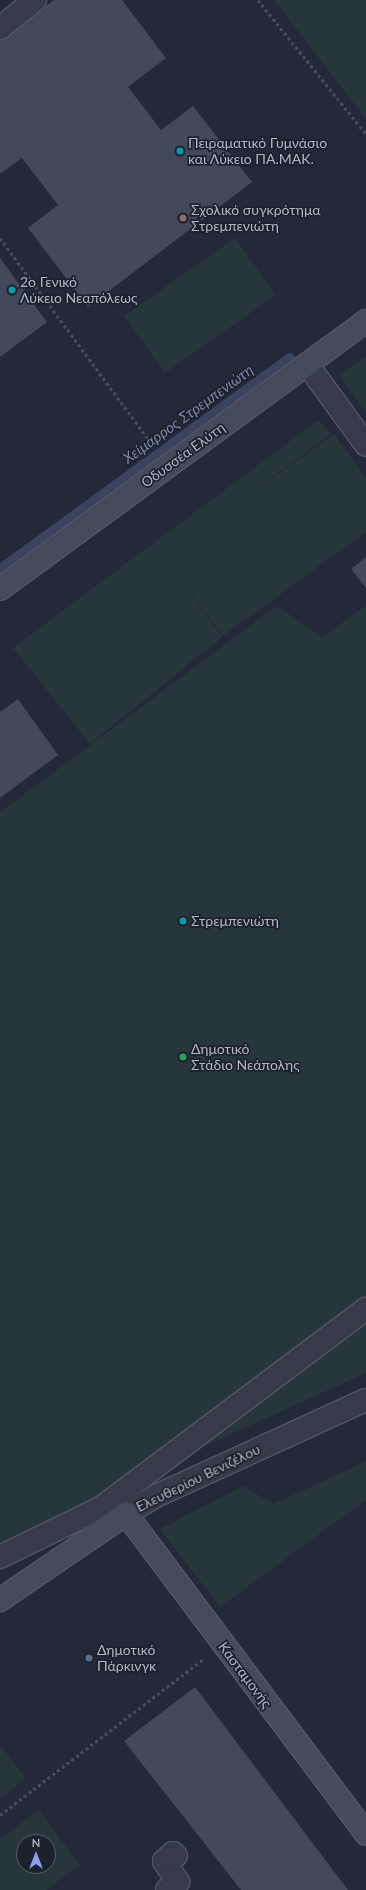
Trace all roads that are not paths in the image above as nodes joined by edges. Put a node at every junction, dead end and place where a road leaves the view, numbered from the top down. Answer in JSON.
{"nodes":[{"id":1,"x":35,"y":0,"type":"edge"},
{"id":2,"x":0,"y":28,"type":"edge"},
{"id":3,"x":366,"y":321,"type":"edge"},
{"id":4,"x":307,"y":364,"type":"junction"},
{"id":5,"x":366,"y":445,"type":"edge"},
{"id":6,"x":0,"y":589,"type":"edge"},
{"id":7,"x":366,"y":1309,"type":"edge"},
{"id":8,"x":366,"y":1400,"type":"edge"},
{"id":9,"x":126,"y":1514,"type":"junction"},
{"id":10,"x":0,"y":1557,"type":"edge"},
{"id":11,"x":0,"y":1600,"type":"edge"},
{"id":12,"x":366,"y":1834,"type":"edge"},
{"id":13,"x":176,"y":1856,"type":"dead end"},
{"id":14,"x":167,"y":1890,"type":"edge"}],
"edges":[{"from":1,"to":2,"type":"street"},
{"from":3,"to":4,"type":"street","name":"Οδυσσέα Ελύτη"},
{"from":4,"to":5,"type":"street"},
{"from":4,"to":6,"type":"street","name":"Οδυσσέα Ελύτη"},
{"from":7,"to":10,"type":"street"},
{"from":8,"to":9,"type":"street","name":"Ελευθερίου Βενιζέλου"},
{"from":9,"to":11,"type":"street","name":"Ελευθερίου Βενιζέλου"},
{"from":9,"to":12,"type":"street","name":"Κασταμονής"},
{"from":13,"to":14,"type":"street"}]}
